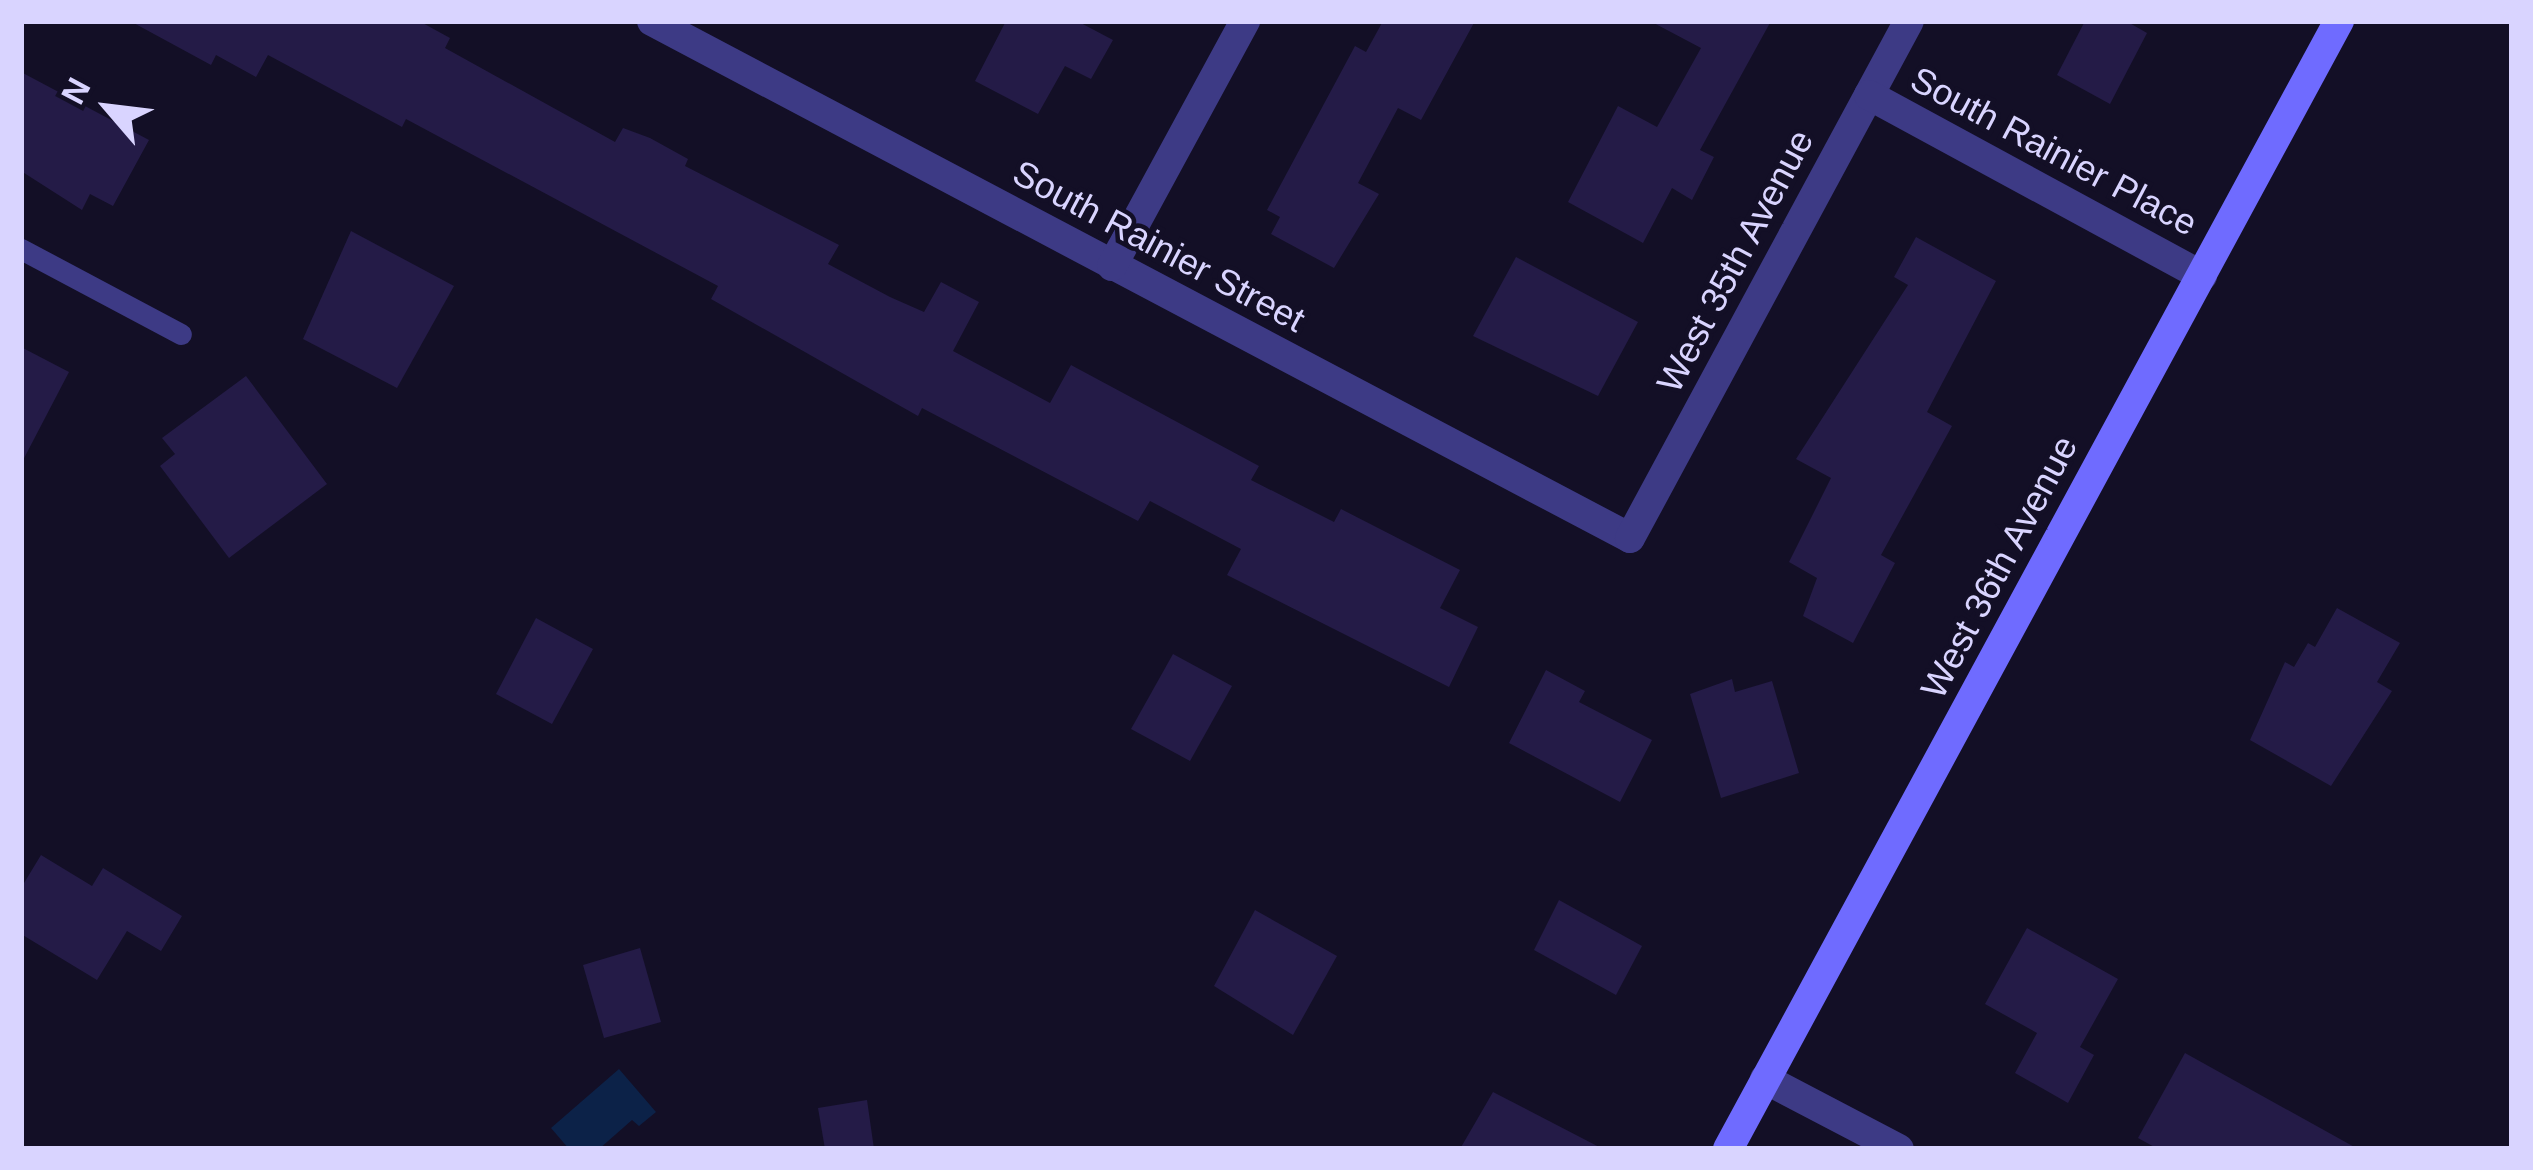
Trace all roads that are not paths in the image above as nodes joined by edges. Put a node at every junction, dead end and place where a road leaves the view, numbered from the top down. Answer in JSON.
{"nodes":[{"id":1,"x":652,"y":21,"type":"edge"},
{"id":2,"x":1245,"y":21,"type":"edge"},
{"id":3,"x":1909,"y":21,"type":"edge"},
{"id":4,"x":2339,"y":21,"type":"edge"},
{"id":5,"x":1869,"y":95,"type":"junction"},
{"id":6,"x":21,"y":249,"type":"edge"},
{"id":7,"x":1112,"y":266,"type":"junction"},
{"id":8,"x":2202,"y":276,"type":"junction"},
{"id":9,"x":181,"y":334,"type":"dead end"},
{"id":10,"x":1630,"y":538,"type":"joint"},
{"id":11,"x":1766,"y":1079,"type":"junction"},
{"id":12,"x":1728,"y":1149,"type":"edge"},
{"id":13,"x":1899,"y":1149,"type":"edge"}],
"edges":[{"from":1,"to":7,"type":"street","name":"South Rainier Street"},
{"from":2,"to":7,"type":"street"},
{"from":3,"to":5,"type":"street","name":"West 35th Avenue"},
{"from":4,"to":8,"type":"street","name":"West 36th Avenue"},
{"from":5,"to":8,"type":"street","name":"South Rainier Place"},
{"from":5,"to":10,"type":"street","name":"West 35th Avenue"},
{"from":6,"to":9,"type":"lane"},
{"from":7,"to":10,"type":"street","name":"South Rainier Street"},
{"from":8,"to":11,"type":"street","name":"West 36th Avenue"},
{"from":11,"to":12,"type":"street","name":"West 36th Avenue"},
{"from":11,"to":13,"type":"street"}]}
